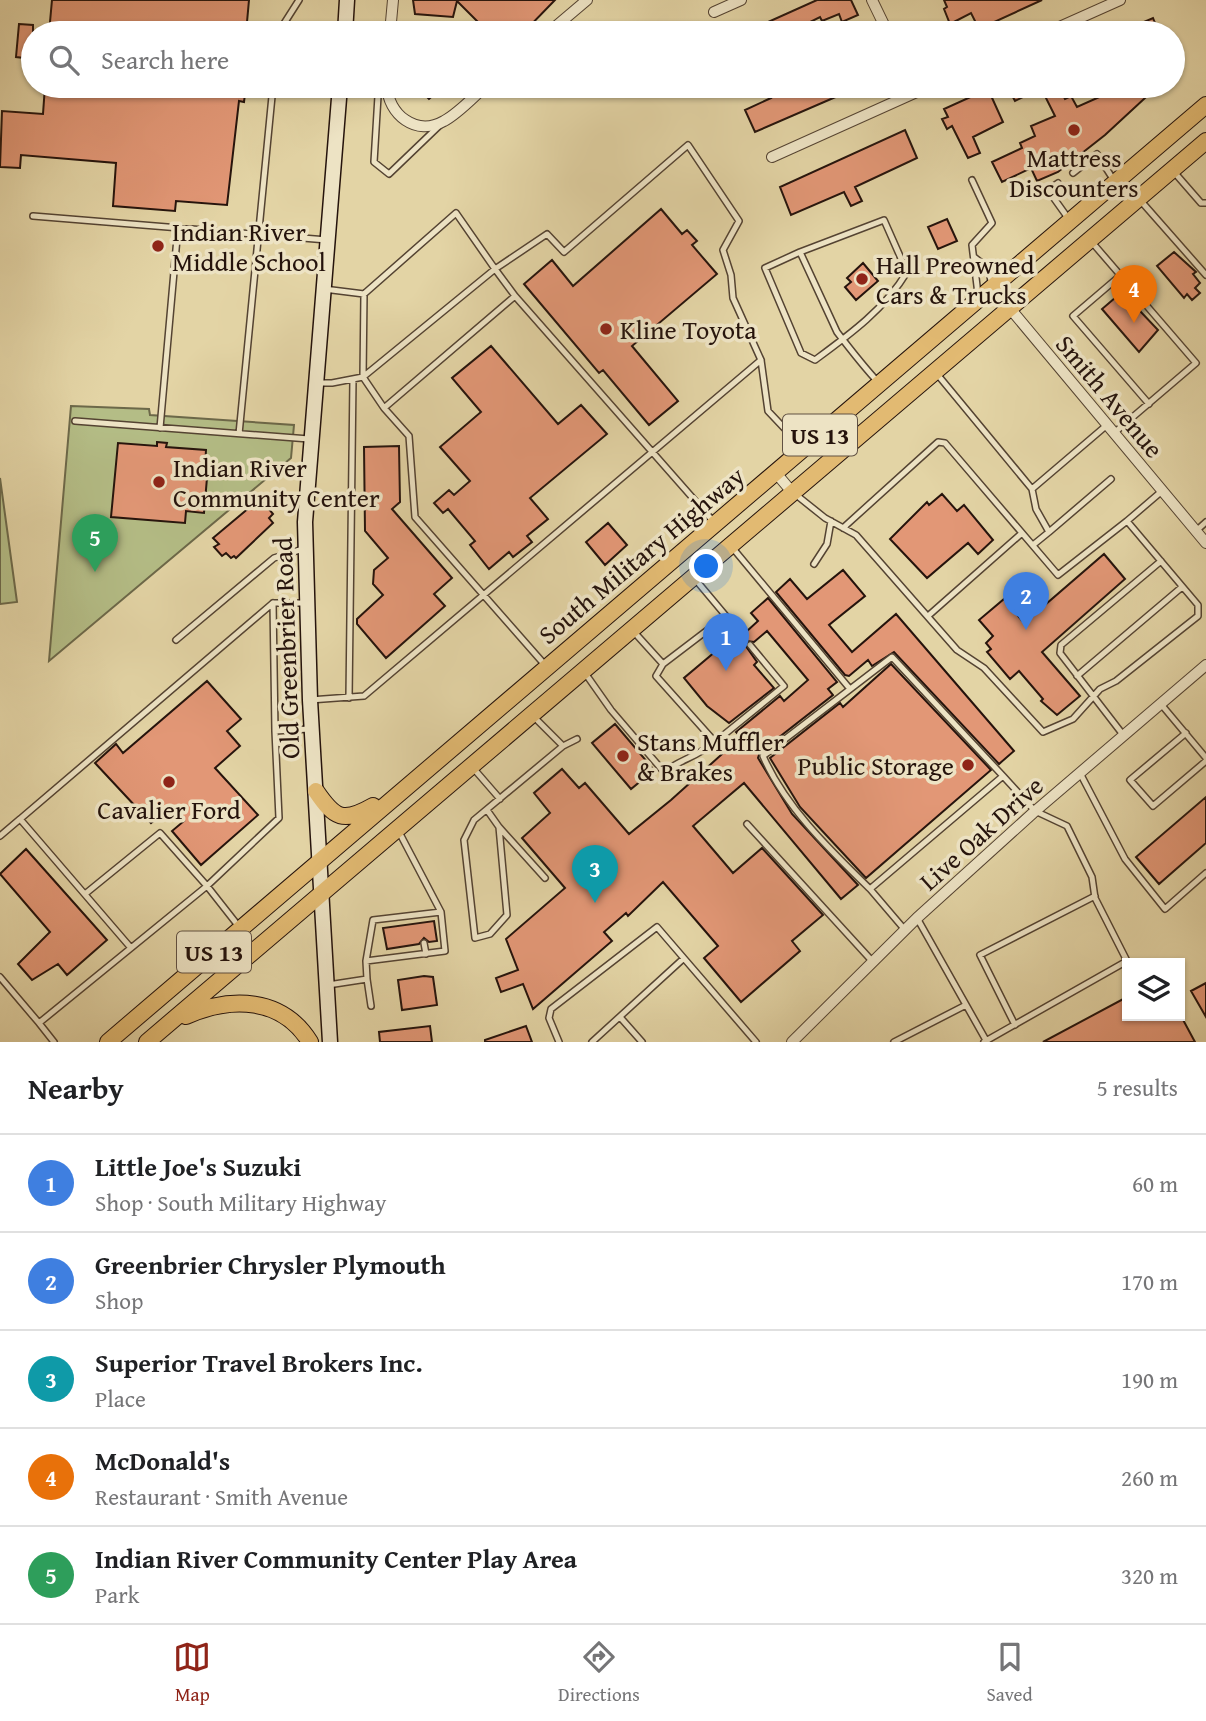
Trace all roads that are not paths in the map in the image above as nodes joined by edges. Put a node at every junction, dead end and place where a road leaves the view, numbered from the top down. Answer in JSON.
{"nodes":[{"id":1,"x":299,"y":0,"type":"edge"},
{"id":2,"x":347,"y":0,"type":"edge"},
{"id":3,"x":393,"y":0,"type":"edge"},
{"id":4,"x":587,"y":0,"type":"edge"},
{"id":5,"x":741,"y":0,"type":"edge"},
{"id":6,"x":872,"y":0,"type":"edge"},
{"id":7,"x":1120,"y":0,"type":"edge"},
{"id":8,"x":714,"y":12,"type":"dead end"},
{"id":9,"x":286,"y":21,"type":"edge"},
{"id":10,"x":346,"y":21,"type":"edge"},
{"id":11,"x":391,"y":21,"type":"edge"},
{"id":12,"x":562,"y":21,"type":"edge"},
{"id":13,"x":882,"y":21,"type":"edge"},
{"id":14,"x":1073,"y":21,"type":"edge"},
{"id":15,"x":272,"y":98,"type":"edge"},
{"id":16,"x":339,"y":98,"type":"edge"},
{"id":17,"x":378,"y":98,"type":"edge"},
{"id":18,"x":388,"y":98,"type":"edge"},
{"id":19,"x":472,"y":98,"type":"edge"},
{"id":20,"x":895,"y":98,"type":"edge"},
{"id":21,"x":1206,"y":105,"type":"edge"},
{"id":22,"x":443,"y":122,"type":"junction"},
{"id":23,"x":1206,"y":141,"type":"edge"},
{"id":24,"x":772,"y":158,"type":"dead end"},
{"id":25,"x":1172,"y":170,"type":"junction"},
{"id":26,"x":1073,"y":173,"type":"dead end"},
{"id":27,"x":972,"y":180,"type":"dead end"},
{"id":28,"x":1114,"y":182,"type":"junction"},
{"id":29,"x":1058,"y":183,"type":"dead end"},
{"id":30,"x":1138,"y":198,"type":"junction"},
{"id":31,"x":1206,"y":203,"type":"edge"},
{"id":32,"x":33,"y":216,"type":"dead end"},
{"id":33,"x":1070,"y":221,"type":"junction"},
{"id":34,"x":178,"y":227,"type":"junction"},
{"id":35,"x":259,"y":234,"type":"junction"},
{"id":36,"x":327,"y":240,"type":"junction"},
{"id":37,"x":1090,"y":240,"type":"junction"},
{"id":38,"x":800,"y":253,"type":"junction"},
{"id":39,"x":974,"y":257,"type":"junction"},
{"id":40,"x":495,"y":269,"type":"junction"},
{"id":41,"x":1121,"y":275,"type":"junction"},
{"id":42,"x":1206,"y":275,"type":"edge"},
{"id":43,"x":993,"y":288,"type":"junction"},
{"id":44,"x":324,"y":289,"type":"junction"},
{"id":45,"x":365,"y":293,"type":"junction"},
{"id":46,"x":515,"y":296,"type":"junction"},
{"id":47,"x":978,"y":301,"type":"junction"},
{"id":48,"x":1009,"y":308,"type":"junction"},
{"id":49,"x":842,"y":340,"type":"junction"},
{"id":50,"x":761,"y":360,"type":"junction"},
{"id":51,"x":935,"y":372,"type":"junction"},
{"id":52,"x":363,"y":377,"type":"junction"},
{"id":53,"x":353,"y":379,"type":"junction"},
{"id":54,"x":316,"y":383,"type":"junction"},
{"id":55,"x":880,"y":384,"type":"junction"},
{"id":56,"x":1149,"y":404,"type":"junction"},
{"id":57,"x":384,"y":408,"type":"junction"},
{"id":58,"x":75,"y":421,"type":"dead end"},
{"id":59,"x":160,"y":428,"type":"junction"},
{"id":60,"x":1110,"y":429,"type":"junction"},
{"id":61,"x":239,"y":434,"type":"junction"},
{"id":62,"x":312,"y":439,"type":"junction"},
{"id":63,"x":804,"y":449,"type":"junction"},
{"id":64,"x":653,"y":451,"type":"junction"},
{"id":65,"x":776,"y":473,"type":"junction"},
{"id":66,"x":1111,"y":479,"type":"dead end"},
{"id":67,"x":1032,"y":489,"type":"junction"},
{"id":68,"x":1163,"y":490,"type":"junction"},
{"id":69,"x":792,"y":492,"type":"junction"},
{"id":70,"x":831,"y":521,"type":"junction"},
{"id":71,"x":1128,"y":521,"type":"junction"},
{"id":72,"x":1206,"y":522,"type":"edge"},
{"id":73,"x":715,"y":524,"type":"junction"},
{"id":74,"x":843,"y":528,"type":"junction"},
{"id":75,"x":1196,"y":531,"type":"junction"},
{"id":76,"x":1022,"y":533,"type":"junction"},
{"id":77,"x":1049,"y":533,"type":"junction"},
{"id":78,"x":1206,"y":542,"type":"edge"},
{"id":79,"x":730,"y":545,"type":"junction"},
{"id":80,"x":1033,"y":545,"type":"junction"},
{"id":81,"x":306,"y":548,"type":"junction"},
{"id":82,"x":1161,"y":561,"type":"junction"},
{"id":83,"x":814,"y":564,"type":"dead end"},
{"id":84,"x":693,"y":577,"type":"junction"},
{"id":85,"x":1182,"y":587,"type":"junction"},
{"id":86,"x":485,"y":596,"type":"junction"},
{"id":87,"x":273,"y":603,"type":"junction"},
{"id":88,"x":306,"y":603,"type":"junction"},
{"id":89,"x":726,"y":616,"type":"junction"},
{"id":90,"x":928,"y":616,"type":"junction"},
{"id":91,"x":632,"y":629,"type":"junction"},
{"id":92,"x":742,"y":635,"type":"dead end"},
{"id":93,"x":176,"y":640,"type":"dead end"},
{"id":94,"x":750,"y":645,"type":"dead end"},
{"id":95,"x":663,"y":664,"type":"junction"},
{"id":96,"x":1206,"y":665,"type":"edge"},
{"id":97,"x":548,"y":667,"type":"junction"},
{"id":98,"x":583,"y":671,"type":"junction"},
{"id":99,"x":1077,"y":676,"type":"junction"},
{"id":100,"x":850,"y":689,"type":"junction"},
{"id":101,"x":1093,"y":697,"type":"junction"},
{"id":102,"x":349,"y":698,"type":"junction"},
{"id":103,"x":310,"y":701,"type":"junction"},
{"id":104,"x":1160,"y":703,"type":"junction"},
{"id":105,"x":531,"y":715,"type":"junction"},
{"id":106,"x":312,"y":729,"type":"junction"},
{"id":107,"x":275,"y":731,"type":"junction"},
{"id":108,"x":1186,"y":733,"type":"junction"},
{"id":109,"x":1124,"y":736,"type":"junction"},
{"id":110,"x":577,"y":739,"type":"dead end"},
{"id":111,"x":715,"y":741,"type":"junction"},
{"id":112,"x":563,"y":746,"type":"junction"},
{"id":113,"x":1206,"y":760,"type":"edge"},
{"id":114,"x":471,"y":767,"type":"junction"},
{"id":115,"x":1080,"y":773,"type":"junction"},
{"id":116,"x":1003,"y":776,"type":"junction"},
{"id":117,"x":316,"y":791,"type":"junction"},
{"id":118,"x":500,"y":799,"type":"junction"},
{"id":119,"x":389,"y":802,"type":"junction"},
{"id":120,"x":487,"y":810,"type":"junction"},
{"id":121,"x":1035,"y":811,"type":"junction"},
{"id":122,"x":19,"y":820,"type":"junction"},
{"id":123,"x":747,"y":824,"type":"dead end"},
{"id":124,"x":499,"y":827,"type":"junction"},
{"id":125,"x":398,"y":830,"type":"junction"},
{"id":126,"x":0,"y":836,"type":"edge"},
{"id":127,"x":319,"y":861,"type":"junction"},
{"id":128,"x":1206,"y":873,"type":"edge"},
{"id":129,"x":545,"y":878,"type":"dead end"},
{"id":130,"x":207,"y":886,"type":"junction"},
{"id":131,"x":870,"y":888,"type":"junction"},
{"id":132,"x":85,"y":894,"type":"junction"},
{"id":133,"x":321,"y":894,"type":"junction"},
{"id":134,"x":1095,"y":896,"type":"junction"},
{"id":135,"x":441,"y":912,"type":"junction"},
{"id":136,"x":419,"y":915,"type":"junction"},
{"id":137,"x":397,"y":918,"type":"junction"},
{"id":138,"x":916,"y":918,"type":"junction"},
{"id":139,"x":420,"y":922,"type":"dead end"},
{"id":140,"x":399,"y":926,"type":"dead end"},
{"id":141,"x":240,"y":929,"type":"junction"},
{"id":142,"x":905,"y":930,"type":"junction"},
{"id":143,"x":424,"y":943,"type":"dead end"},
{"id":144,"x":401,"y":946,"type":"dead end"},
{"id":145,"x":131,"y":948,"type":"junction"},
{"id":146,"x":426,"y":954,"type":"junction"},
{"id":147,"x":403,"y":957,"type":"junction"},
{"id":148,"x":684,"y":959,"type":"junction"},
{"id":149,"x":366,"y":961,"type":"junction"},
{"id":150,"x":873,"y":962,"type":"junction"},
{"id":151,"x":0,"y":977,"type":"edge"},
{"id":152,"x":367,"y":979,"type":"junction"},
{"id":153,"x":326,"y":986,"type":"junction"},
{"id":154,"x":966,"y":1005,"type":"junction"},
{"id":155,"x":371,"y":1006,"type":"dead end"},
{"id":156,"x":620,"y":1017,"type":"junction"},
{"id":157,"x":39,"y":1023,"type":"junction"},
{"id":158,"x":168,"y":1024,"type":"junction"},
{"id":159,"x":1015,"y":1025,"type":"junction"},
{"id":160,"x":54,"y":1042,"type":"edge"},
{"id":161,"x":108,"y":1042,"type":"edge"},
{"id":162,"x":147,"y":1042,"type":"edge"},
{"id":163,"x":310,"y":1042,"type":"edge"},
{"id":164,"x":330,"y":1042,"type":"edge"},
{"id":165,"x":559,"y":1042,"type":"edge"},
{"id":166,"x":592,"y":1042,"type":"edge"},
{"id":167,"x":642,"y":1042,"type":"edge"},
{"id":168,"x":756,"y":1042,"type":"edge"},
{"id":169,"x":792,"y":1042,"type":"edge"},
{"id":170,"x":894,"y":1042,"type":"edge"},
{"id":171,"x":986,"y":1042,"type":"edge"}],
"edges":[{"from":1,"to":9,"type":"lane"},
{"from":2,"to":10,"type":"street"},
{"from":3,"to":11,"type":"street"},
{"from":4,"to":12,"type":"street"},
{"from":5,"to":8,"type":"street"},
{"from":6,"to":13,"type":"street"},
{"from":7,"to":14,"type":"street"},
{"from":15,"to":35,"type":"lane"},
{"from":16,"to":36,"type":"street","name":"Old Greenbrier Road"},
{"from":17,"to":22,"type":"lane"},
{"from":18,"to":22,"type":"street"},
{"from":19,"to":22,"type":"street"},
{"from":20,"to":24,"type":"street"},
{"from":21,"to":28,"type":"main road","name":"South Military Highway","number":"US 13"},
{"from":23,"to":25,"type":"main road","name":"South Military Highway","number":"US 13"},
{"from":25,"to":30,"type":"main road","name":"South Military Highway","number":"US 13"},
{"from":25,"to":31,"type":"lane"},
{"from":26,"to":28,"type":"lane"},
{"from":27,"to":39,"type":"lane"},
{"from":28,"to":33,"type":"main road","name":"South Military Highway","number":"US 13"},
{"from":29,"to":33,"type":"lane"},
{"from":30,"to":37,"type":"main road","name":"South Military Highway","number":"US 13"},
{"from":30,"to":42,"type":"lane"},
{"from":32,"to":34,"type":"lane"},
{"from":33,"to":43,"type":"main road","name":"South Military Highway","number":"US 13"},
{"from":34,"to":35,"type":"lane"},
{"from":34,"to":59,"type":"lane"},
{"from":35,"to":36,"type":"lane"},
{"from":35,"to":61,"type":"lane"},
{"from":36,"to":44,"type":"street","name":"Old Greenbrier Road"},
{"from":37,"to":41,"type":"lane"},
{"from":37,"to":48,"type":"main road","name":"South Military Highway","number":"US 13"},
{"from":38,"to":49,"type":"lane"},
{"from":38,"to":49,"type":"lane"},
{"from":38,"to":49,"type":"lane"},
{"from":39,"to":43,"type":"lane"},
{"from":39,"to":47,"type":"lane"},
{"from":40,"to":45,"type":"lane"},
{"from":40,"to":46,"type":"lane"},
{"from":40,"to":50,"type":"lane"},
{"from":40,"to":52,"type":"lane"},
{"from":41,"to":56,"type":"lane"},
{"from":41,"to":56,"type":"lane"},
{"from":43,"to":47,"type":"main road","name":"South Military Highway","number":"US 13"},
{"from":43,"to":48,"type":"street","name":"Smith Avenue"},
{"from":44,"to":45,"type":"lane"},
{"from":44,"to":54,"type":"street","name":"Old Greenbrier Road"},
{"from":45,"to":52,"type":"lane"},
{"from":46,"to":57,"type":"lane"},
{"from":46,"to":64,"type":"lane"},
{"from":47,"to":55,"type":"main road","name":"South Military Highway","number":"US 13"},
{"from":48,"to":51,"type":"main road","name":"South Military Highway","number":"US 13"},
{"from":48,"to":60,"type":"street","name":"Smith Avenue"},
{"from":49,"to":55,"type":"lane"},
{"from":50,"to":63,"type":"lane"},
{"from":50,"to":64,"type":"lane"},
{"from":51,"to":67,"type":"lane"},
{"from":51,"to":69,"type":"main road","name":"South Military Highway","number":"US 13"},
{"from":52,"to":53,"type":"lane"},
{"from":52,"to":57,"type":"lane"},
{"from":53,"to":54,"type":"lane"},
{"from":53,"to":102,"type":"lane"},
{"from":54,"to":62,"type":"street","name":"Old Greenbrier Road"},
{"from":55,"to":63,"type":"main road","name":"South Military Highway","number":"US 13"},
{"from":56,"to":60,"type":"lane"},
{"from":57,"to":86,"type":"lane"},
{"from":58,"to":59,"type":"lane"},
{"from":59,"to":61,"type":"lane"},
{"from":60,"to":67,"type":"lane"},
{"from":60,"to":68,"type":"street","name":"Smith Avenue"},
{"from":61,"to":62,"type":"lane"},
{"from":62,"to":81,"type":"street","name":"Old Greenbrier Road"},
{"from":63,"to":65,"type":"main road","name":"South Military Highway","number":"US 13"},
{"from":64,"to":73,"type":"lane"},
{"from":64,"to":86,"type":"lane"},
{"from":65,"to":69,"type":"street"},
{"from":65,"to":73,"type":"main road","name":"South Military Highway","number":"US 13"},
{"from":66,"to":77,"type":"lane"},
{"from":67,"to":77,"type":"lane"},
{"from":68,"to":71,"type":"lane"},
{"from":68,"to":75,"type":"street","name":"Smith Avenue"},
{"from":69,"to":70,"type":"lane"},
{"from":69,"to":79,"type":"main road","name":"South Military Highway","number":"US 13"},
{"from":70,"to":74,"type":"lane"},
{"from":70,"to":83,"type":"lane"},
{"from":71,"to":80,"type":"lane"},
{"from":71,"to":82,"type":"lane"},
{"from":72,"to":75,"type":"lane"},
{"from":73,"to":97,"type":"main road","name":"South Military Highway","number":"US 13"},
{"from":74,"to":76,"type":"lane"},
{"from":74,"to":90,"type":"lane"},
{"from":75,"to":78,"type":"street","name":"Smith Avenue"},
{"from":76,"to":80,"type":"lane"},
{"from":76,"to":90,"type":"lane"},
{"from":77,"to":80,"type":"lane"},
{"from":79,"to":84,"type":"main road","name":"South Military Highway","number":"US 13"},
{"from":79,"to":100,"type":"lane"},
{"from":81,"to":88,"type":"street","name":"Old Greenbrier Road"},
{"from":81,"to":93,"type":"lane"},
{"from":82,"to":85,"type":"lane"},
{"from":82,"to":99,"type":"lane"},
{"from":84,"to":89,"type":"lane"},
{"from":84,"to":91,"type":"main road","name":"South Military Highway","number":"US 13"},
{"from":85,"to":99,"type":"lane"},
{"from":85,"to":101,"type":"lane"},
{"from":86,"to":97,"type":"lane"},
{"from":86,"to":102,"type":"lane"},
{"from":87,"to":88,"type":"lane"},
{"from":87,"to":107,"type":"lane"},
{"from":87,"to":122,"type":"lane"},
{"from":88,"to":103,"type":"street","name":"Old Greenbrier Road"},
{"from":89,"to":92,"type":"lane"},
{"from":89,"to":95,"type":"lane"},
{"from":90,"to":101,"type":"lane"},
{"from":91,"to":95,"type":"lane"},
{"from":91,"to":98,"type":"main road","name":"South Military Highway","number":"US 13"},
{"from":94,"to":111,"type":"lane"},
{"from":95,"to":111,"type":"lane"},
{"from":96,"to":104,"type":"street","name":"Live Oak Drive"},
{"from":97,"to":119,"type":"main road","name":"South Military Highway","number":"US 13"},
{"from":98,"to":105,"type":"main road","name":"South Military Highway","number":"US 13"},
{"from":98,"to":111,"type":"lane"},
{"from":99,"to":101,"type":"lane"},
{"from":100,"to":116,"type":"lane"},
{"from":100,"to":131,"type":"lane"},
{"from":101,"to":109,"type":"lane"},
{"from":102,"to":103,"type":"lane"},
{"from":103,"to":106,"type":"street","name":"Old Greenbrier Road"},
{"from":104,"to":108,"type":"lane"},
{"from":104,"to":109,"type":"street","name":"Live Oak Drive"},
{"from":105,"to":112,"type":"lane"},
{"from":105,"to":114,"type":"main road","name":"South Military Highway","number":"US 13"},
{"from":106,"to":107,"type":"lane"},
{"from":106,"to":117,"type":"street","name":"Old Greenbrier Road"},
{"from":107,"to":130,"type":"lane"},
{"from":108,"to":113,"type":"lane"},
{"from":108,"to":113,"type":"lane"},
{"from":109,"to":115,"type":"street","name":"Live Oak Drive"},
{"from":110,"to":112,"type":"lane"},
{"from":112,"to":118,"type":"lane"},
{"from":114,"to":118,"type":"lane"},
{"from":114,"to":125,"type":"main road","name":"South Military Highway","number":"US 13"},
{"from":115,"to":121,"type":"street","name":"Live Oak Drive"},
{"from":115,"to":128,"type":"lane"},
{"from":116,"to":121,"type":"lane"},
{"from":116,"to":131,"type":"lane"},
{"from":117,"to":119,"type":"main road"},
{"from":117,"to":127,"type":"street","name":"Old Greenbrier Road"},
{"from":118,"to":120,"type":"lane"},
{"from":119,"to":127,"type":"main road","name":"South Military Highway","number":"US 13"},
{"from":120,"to":124,"type":"lane"},
{"from":120,"to":124,"type":"lane"},
{"from":121,"to":134,"type":"lane"},
{"from":121,"to":138,"type":"street","name":"Live Oak Drive"},
{"from":122,"to":126,"type":"lane"},
{"from":122,"to":132,"type":"lane"},
{"from":123,"to":150,"type":"lane"},
{"from":124,"to":129,"type":"lane"},
{"from":125,"to":133,"type":"main road","name":"South Military Highway","number":"US 13"},
{"from":125,"to":135,"type":"lane"},
{"from":127,"to":133,"type":"street","name":"Old Greenbrier Road"},
{"from":127,"to":141,"type":"main road","name":"South Military Highway","number":"US 13"},
{"from":130,"to":132,"type":"lane"},
{"from":130,"to":141,"type":"lane"},
{"from":130,"to":145,"type":"lane"},
{"from":131,"to":142,"type":"lane"},
{"from":132,"to":145,"type":"lane"},
{"from":133,"to":153,"type":"street","name":"Old Greenbrier Road"},
{"from":133,"to":158,"type":"main road","name":"South Military Highway","number":"US 13"},
{"from":134,"to":159,"type":"lane"},
{"from":134,"to":159,"type":"lane"},
{"from":135,"to":136,"type":"lane"},
{"from":135,"to":146,"type":"lane"},
{"from":136,"to":137,"type":"lane"},
{"from":136,"to":139,"type":"lane"},
{"from":137,"to":140,"type":"lane"},
{"from":137,"to":149,"type":"lane"},
{"from":138,"to":142,"type":"street","name":"Live Oak Drive"},
{"from":138,"to":154,"type":"lane"},
{"from":141,"to":161,"type":"main road","name":"South Military Highway","number":"US 13"},
{"from":142,"to":150,"type":"street","name":"Live Oak Drive"},
{"from":143,"to":146,"type":"lane"},
{"from":144,"to":147,"type":"lane"},
{"from":145,"to":157,"type":"lane"},
{"from":146,"to":147,"type":"lane"},
{"from":147,"to":149,"type":"lane"},
{"from":148,"to":156,"type":"lane"},
{"from":148,"to":165,"type":"lane"},
{"from":148,"to":168,"type":"lane"},
{"from":149,"to":152,"type":"lane"},
{"from":150,"to":169,"type":"street","name":"Live Oak Drive"},
{"from":151,"to":157,"type":"lane"},
{"from":152,"to":153,"type":"lane"},
{"from":152,"to":155,"type":"lane"},
{"from":153,"to":164,"type":"street","name":"Old Greenbrier Road"},
{"from":154,"to":170,"type":"lane"},
{"from":154,"to":171,"type":"lane"},
{"from":156,"to":166,"type":"lane"},
{"from":156,"to":167,"type":"lane"},
{"from":157,"to":160,"type":"lane"},
{"from":158,"to":162,"type":"main road","name":"South Military Highway","number":"US 13"},
{"from":158,"to":163,"type":"main road"},
{"from":159,"to":171,"type":"lane"}]}
